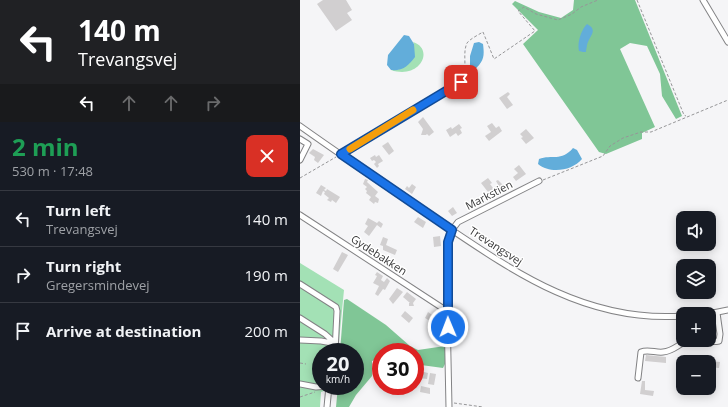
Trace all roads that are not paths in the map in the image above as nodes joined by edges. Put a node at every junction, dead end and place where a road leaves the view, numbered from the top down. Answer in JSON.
{"nodes":[{"id":1,"x":702,"y":0,"type":"edge"},
{"id":2,"x":728,"y":42,"type":"edge"},
{"id":3,"x":468,"y":82,"type":"dead end"},
{"id":4,"x":300,"y":126,"type":"edge"},
{"id":5,"x":300,"y":139,"type":"edge"},
{"id":6,"x":341,"y":154,"type":"junction"},
{"id":7,"x":300,"y":160,"type":"edge"},
{"id":8,"x":539,"y":181,"type":"road end"},
{"id":9,"x":300,"y":215,"type":"edge"},
{"id":10,"x":452,"y":230,"type":"junction"},
{"id":11,"x":300,"y":284,"type":"edge"},
{"id":12,"x":728,"y":310,"type":"edge"},
{"id":13,"x":447,"y":311,"type":"junction"},
{"id":14,"x":717,"y":313,"type":"joint"},
{"id":15,"x":676,"y":316,"type":"edge"},
{"id":16,"x":300,"y":318,"type":"edge"},
{"id":17,"x":300,"y":340,"type":"edge"},
{"id":18,"x":332,"y":343,"type":"edge"},
{"id":19,"x":332,"y":343,"type":"edge"},
{"id":20,"x":335,"y":343,"type":"edge"},
{"id":21,"x":638,"y":378,"type":"dead end"},
{"id":22,"x":300,"y":384,"type":"edge"},
{"id":23,"x":312,"y":386,"type":"edge"},
{"id":24,"x":328,"y":395,"type":"edge"},
{"id":25,"x":448,"y":405,"type":"edge"},
{"id":26,"x":327,"y":407,"type":"edge"}],
"edges":[{"from":1,"to":2,"type":"street"},
{"from":3,"to":6,"type":"street"},
{"from":4,"to":6,"type":"street","name":"Trevangsvej"},
{"from":5,"to":7,"type":"street"},
{"from":6,"to":10,"type":"street","name":"Trevangsvej"},
{"from":8,"to":10,"type":"street","name":"Markstien"},
{"from":9,"to":13,"type":"street","name":"Gydebakken"},
{"from":10,"to":13,"type":"street"},
{"from":10,"to":15,"type":"street","name":"Trevangsvej"},
{"from":11,"to":20,"type":"street"},
{"from":12,"to":14,"type":"street"},
{"from":13,"to":25,"type":"street"},
{"from":14,"to":21,"type":"street"},
{"from":16,"to":18,"type":"street"},
{"from":17,"to":19,"type":"street"},
{"from":22,"to":23,"type":"street"},
{"from":24,"to":26,"type":"street"}]}
